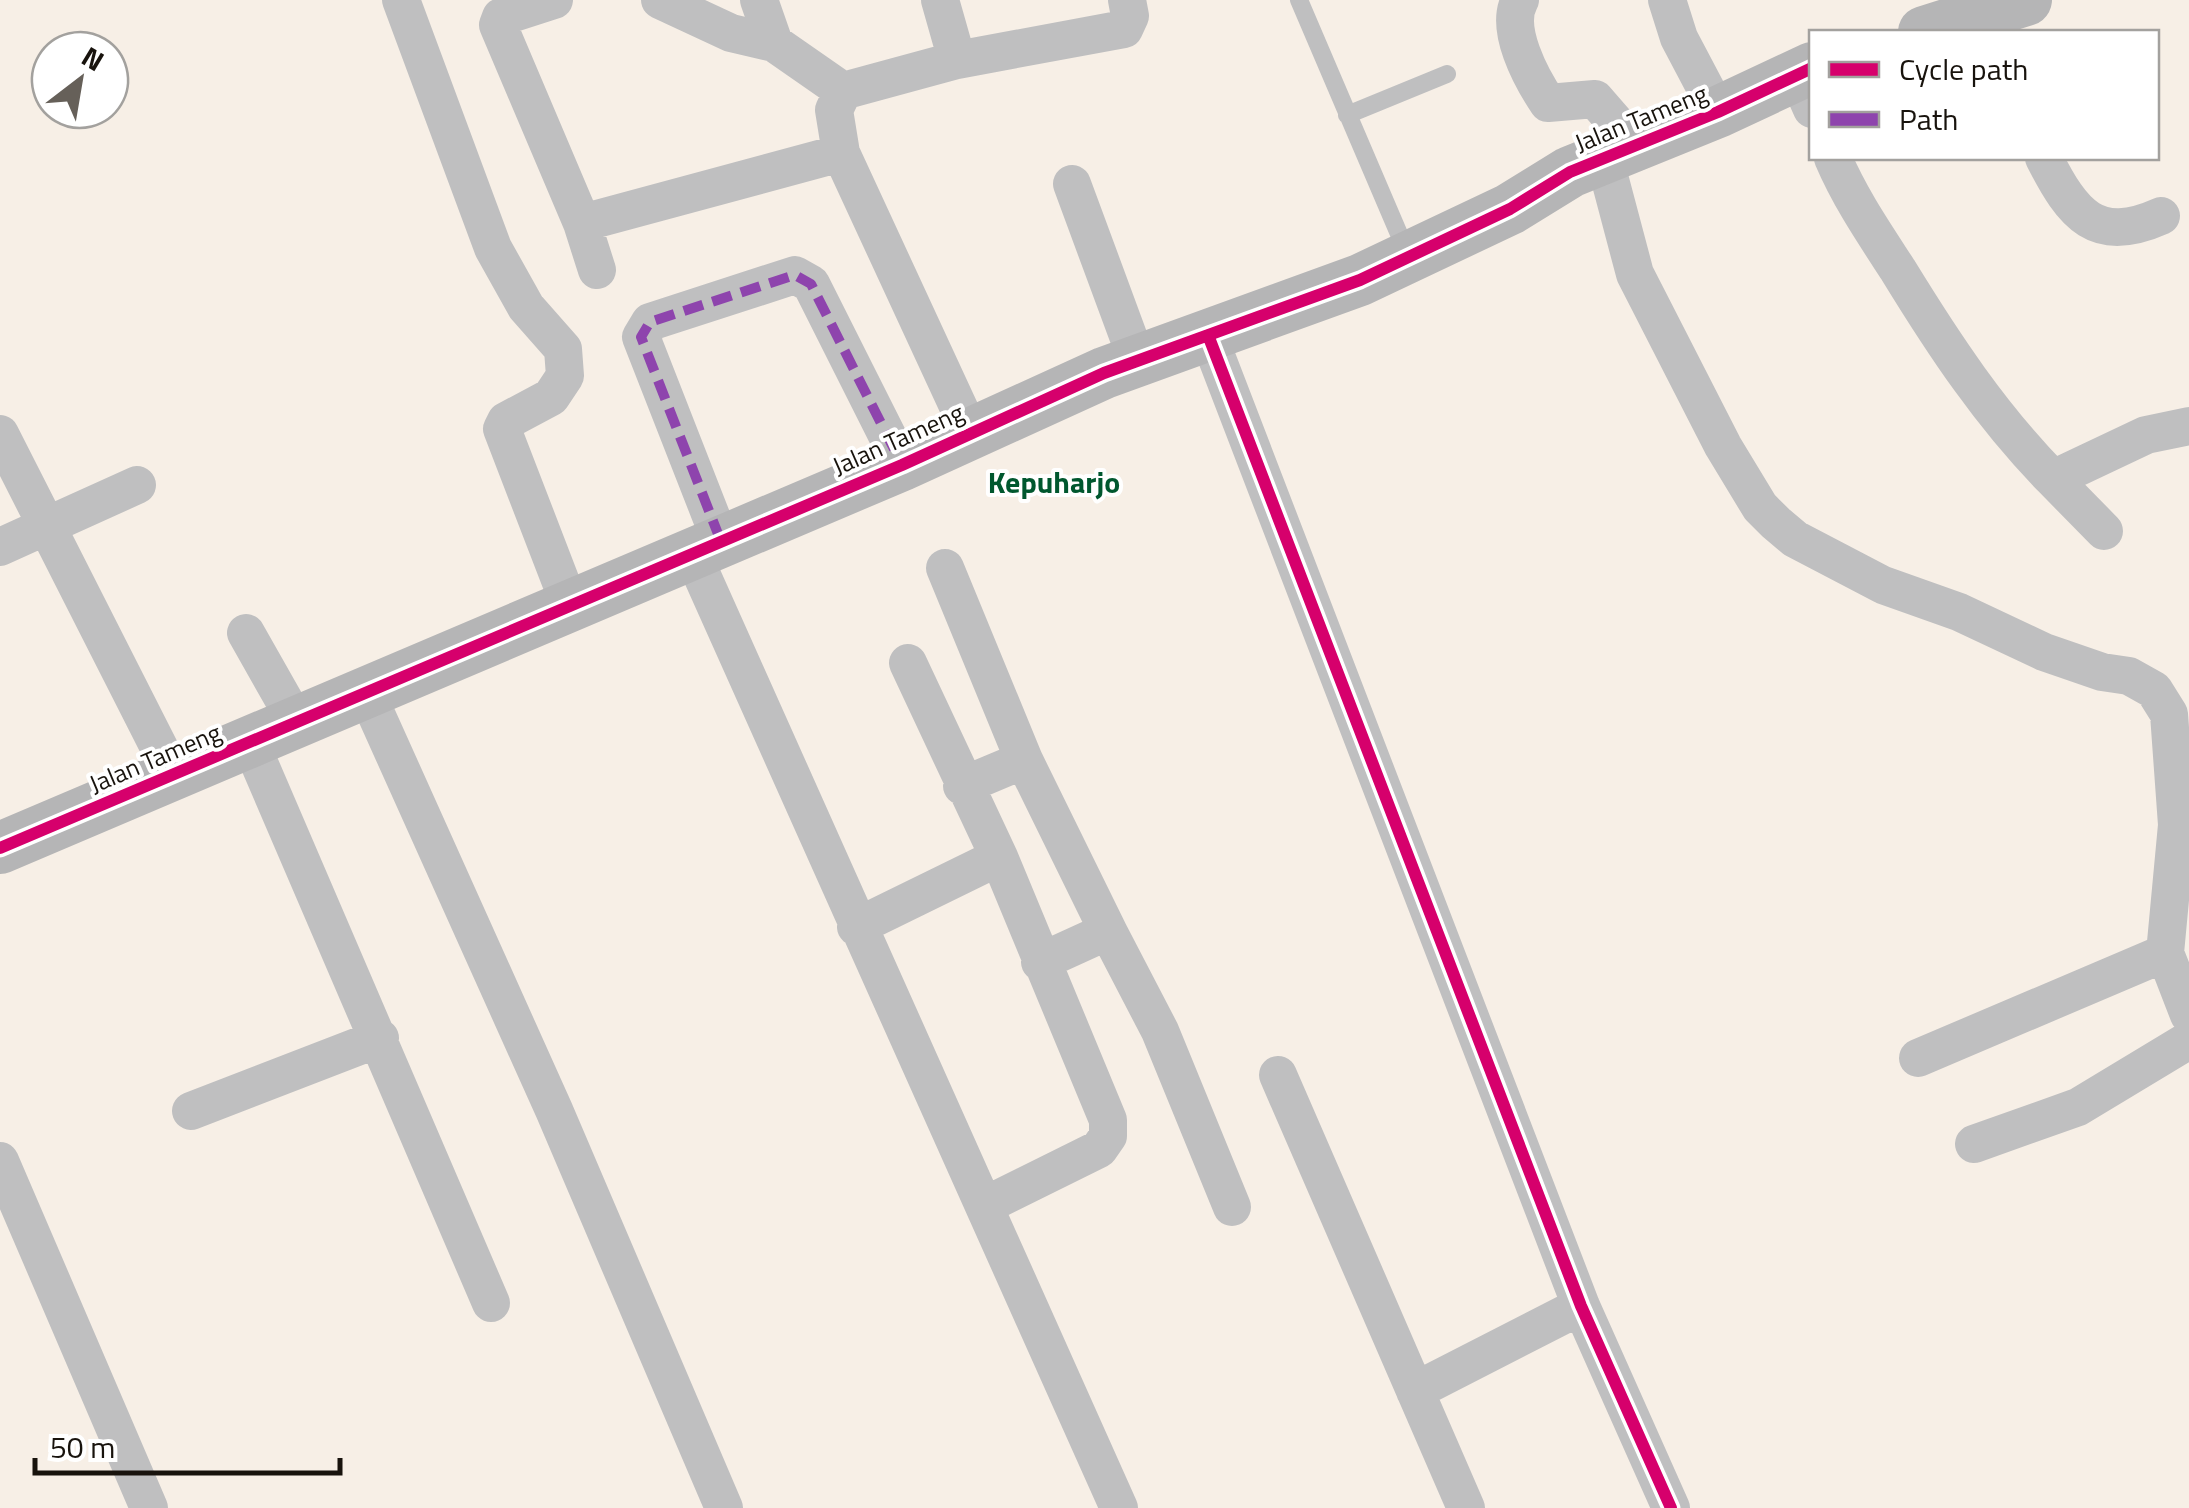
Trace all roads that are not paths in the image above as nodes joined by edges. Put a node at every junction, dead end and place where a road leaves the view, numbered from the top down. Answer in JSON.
{"nodes":[{"id":1,"x":554,"y":0,"type":"edge"},
{"id":2,"x":660,"y":0,"type":"edge"},
{"id":3,"x":759,"y":0,"type":"edge"},
{"id":4,"x":940,"y":0,"type":"edge"},
{"id":5,"x":1128,"y":0,"type":"edge"},
{"id":6,"x":1299,"y":0,"type":"edge"},
{"id":7,"x":1520,"y":0,"type":"edge"},
{"id":8,"x":1667,"y":0,"type":"edge"},
{"id":9,"x":2026,"y":0,"type":"edge"},
{"id":10,"x":401,"y":3,"type":"edge"},
{"id":11,"x":1979,"y":25,"type":"edge"},
{"id":12,"x":1940,"y":30,"type":"edge"},
{"id":13,"x":774,"y":43,"type":"junction"},
{"id":14,"x":957,"y":60,"type":"junction"},
{"id":15,"x":1447,"y":74,"type":"dead end"},
{"id":16,"x":1806,"y":83,"type":"edge"},
{"id":17,"x":843,"y":91,"type":"junction"},
{"id":18,"x":1718,"y":112,"type":"junction"},
{"id":19,"x":1347,"y":115,"type":"junction"},
{"id":20,"x":1620,"y":151,"type":"junction"},
{"id":21,"x":840,"y":153,"type":"junction"},
{"id":22,"x":1833,"y":160,"type":"edge"},
{"id":23,"x":2045,"y":160,"type":"edge"},
{"id":24,"x":1072,"y":184,"type":"dead end"},
{"id":25,"x":2161,"y":216,"type":"dead end"},
{"id":26,"x":582,"y":223,"type":"junction"},
{"id":27,"x":1408,"y":256,"type":"junction"},
{"id":28,"x":596,"y":270,"type":"dead end"},
{"id":29,"x":1208,"y":335,"type":"junction"},
{"id":30,"x":1137,"y":360,"type":"junction"},
{"id":31,"x":2189,"y":426,"type":"edge"},
{"id":32,"x":970,"y":432,"type":"junction"},
{"id":33,"x":0,"y":434,"type":"edge"},
{"id":34,"x":902,"y":465,"type":"junction"},
{"id":35,"x":2053,"y":479,"type":"junction"},
{"id":36,"x":137,"y":485,"type":"dead end"},
{"id":37,"x":50,"y":526,"type":"junction"},
{"id":38,"x":2104,"y":532,"type":"dead end"},
{"id":39,"x":705,"y":545,"type":"junction"},
{"id":40,"x":0,"y":547,"type":"edge"},
{"id":41,"x":945,"y":568,"type":"dead end"},
{"id":42,"x":570,"y":603,"type":"junction"},
{"id":43,"x":246,"y":633,"type":"dead end"},
{"id":44,"x":908,"y":663,"type":"dead end"},
{"id":45,"x":367,"y":694,"type":"junction"},
{"id":46,"x":274,"y":733,"type":"junction"},
{"id":47,"x":1024,"y":760,"type":"junction"},
{"id":48,"x":173,"y":776,"type":"junction"},
{"id":49,"x":962,"y":786,"type":"junction"},
{"id":50,"x":2183,"y":822,"type":"edge"},
{"id":51,"x":0,"y":848,"type":"edge"},
{"id":52,"x":999,"y":857,"type":"junction"},
{"id":53,"x":856,"y":926,"type":"junction"},
{"id":54,"x":1108,"y":931,"type":"junction"},
{"id":55,"x":2165,"y":953,"type":"junction"},
{"id":56,"x":1040,"y":962,"type":"junction"},
{"id":57,"x":2188,"y":1018,"type":"edge"},
{"id":58,"x":380,"y":1038,"type":"junction"},
{"id":59,"x":1918,"y":1058,"type":"dead end"},
{"id":60,"x":1278,"y":1075,"type":"dead end"},
{"id":61,"x":191,"y":1111,"type":"dead end"},
{"id":62,"x":1974,"y":1144,"type":"dead end"},
{"id":63,"x":0,"y":1160,"type":"edge"},
{"id":64,"x":984,"y":1206,"type":"junction"},
{"id":65,"x":1232,"y":1207,"type":"dead end"},
{"id":66,"x":491,"y":1302,"type":"dead end"},
{"id":67,"x":1581,"y":1306,"type":"junction"},
{"id":68,"x":1415,"y":1390,"type":"junction"},
{"id":69,"x":149,"y":1508,"type":"edge"},
{"id":70,"x":724,"y":1508,"type":"edge"},
{"id":71,"x":1119,"y":1508,"type":"edge"},
{"id":72,"x":1466,"y":1508,"type":"edge"},
{"id":73,"x":1671,"y":1508,"type":"edge"}],
"edges":[{"from":1,"to":26,"type":"street"},
{"from":2,"to":13,"type":"street"},
{"from":3,"to":13,"type":"street"},
{"from":4,"to":14,"type":"street"},
{"from":5,"to":14,"type":"street"},
{"from":6,"to":19,"type":"lane"},
{"from":7,"to":20,"type":"street"},
{"from":8,"to":18,"type":"street"},
{"from":9,"to":11,"type":"street"},
{"from":10,"to":42,"type":"street"},
{"from":11,"to":12,"type":"street"},
{"from":13,"to":17,"type":"street"},
{"from":14,"to":17,"type":"street"},
{"from":15,"to":19,"type":"lane"},
{"from":16,"to":18,"type":"street","name":"Jalan Tameng"},
{"from":17,"to":21,"type":"street"},
{"from":18,"to":20,"type":"street","name":"Jalan Tameng"},
{"from":19,"to":27,"type":"lane"},
{"from":20,"to":27,"type":"street","name":"Jalan Tameng"},
{"from":20,"to":50,"type":"street"},
{"from":21,"to":26,"type":"street"},
{"from":21,"to":32,"type":"street"},
{"from":22,"to":35,"type":"street"},
{"from":23,"to":25,"type":"street"},
{"from":24,"to":30,"type":"street"},
{"from":26,"to":28,"type":"street"},
{"from":27,"to":29,"type":"street","name":"Jalan Tameng"},
{"from":29,"to":30,"type":"street","name":"Jalan Tameng"},
{"from":29,"to":67,"type":"street"},
{"from":30,"to":32,"type":"street","name":"Jalan Tameng"},
{"from":31,"to":35,"type":"street"},
{"from":32,"to":34,"type":"street","name":"Jalan Tameng"},
{"from":33,"to":37,"type":"street"},
{"from":34,"to":39,"type":"street","name":"Jalan Tameng"},
{"from":34,"to":39,"type":"street"},
{"from":35,"to":38,"type":"street"},
{"from":36,"to":37,"type":"street"},
{"from":37,"to":40,"type":"street"},
{"from":37,"to":48,"type":"street"},
{"from":39,"to":42,"type":"street","name":"Jalan Tameng"},
{"from":39,"to":53,"type":"street"},
{"from":41,"to":47,"type":"street"},
{"from":42,"to":45,"type":"street","name":"Jalan Tameng"},
{"from":43,"to":46,"type":"street"},
{"from":44,"to":49,"type":"street"},
{"from":45,"to":46,"type":"street","name":"Jalan Tameng"},
{"from":45,"to":70,"type":"street"},
{"from":46,"to":48,"type":"street","name":"Jalan Tameng"},
{"from":46,"to":58,"type":"street"},
{"from":47,"to":49,"type":"street"},
{"from":47,"to":54,"type":"street"},
{"from":48,"to":51,"type":"street","name":"Jalan Tameng"},
{"from":49,"to":52,"type":"street"},
{"from":50,"to":55,"type":"street"},
{"from":52,"to":53,"type":"street"},
{"from":52,"to":56,"type":"street"},
{"from":53,"to":64,"type":"street"},
{"from":54,"to":56,"type":"street"},
{"from":54,"to":65,"type":"street"},
{"from":55,"to":57,"type":"street"},
{"from":55,"to":59,"type":"street"},
{"from":56,"to":64,"type":"street"},
{"from":57,"to":62,"type":"street"},
{"from":58,"to":61,"type":"street"},
{"from":58,"to":66,"type":"street"},
{"from":60,"to":68,"type":"street"},
{"from":63,"to":69,"type":"street"},
{"from":64,"to":71,"type":"street"},
{"from":67,"to":68,"type":"street"},
{"from":67,"to":73,"type":"street"},
{"from":68,"to":72,"type":"street"}]}
